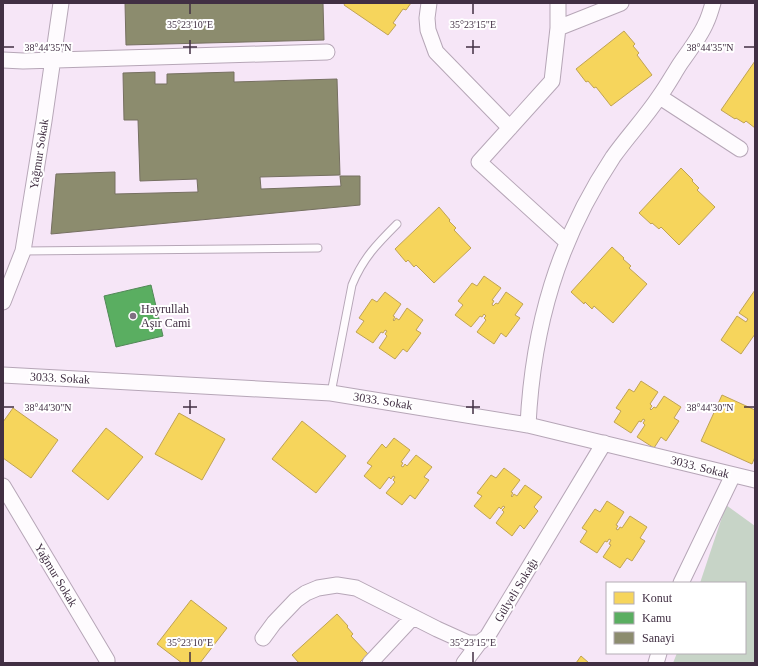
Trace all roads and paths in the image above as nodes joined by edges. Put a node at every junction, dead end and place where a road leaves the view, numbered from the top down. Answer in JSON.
{"nodes":[{"id":1,"x":61,"y":3,"type":"edge"},
{"id":2,"x":429,"y":3,"type":"edge"},
{"id":3,"x":558,"y":3,"type":"edge"},
{"id":4,"x":621,"y":3,"type":"edge"},
{"id":5,"x":714,"y":3,"type":"edge"},
{"id":6,"x":558,"y":28,"type":"junction"},
{"id":7,"x":327,"y":52,"type":"dead end"},
{"id":8,"x":3,"y":60,"type":"edge"},
{"id":9,"x":53,"y":60,"type":"junction"},
{"id":10,"x":660,"y":97,"type":"junction"},
{"id":11,"x":510,"y":128,"type":"junction"},
{"id":12,"x":740,"y":150,"type":"dead end"},
{"id":13,"x":397,"y":224,"type":"dead end"},
{"id":14,"x":567,"y":242,"type":"junction"},
{"id":15,"x":318,"y":248,"type":"dead end"},
{"id":16,"x":23,"y":251,"type":"junction"},
{"id":17,"x":3,"y":302,"type":"edge"},
{"id":18,"x":3,"y":375,"type":"edge"},
{"id":19,"x":331,"y":393,"type":"junction"},
{"id":20,"x":528,"y":425,"type":"junction"},
{"id":21,"x":604,"y":443,"type":"junction"},
{"id":22,"x":733,"y":475,"type":"junction"},
{"id":23,"x":755,"y":480,"type":"edge"},
{"id":24,"x":3,"y":486,"type":"edge"},
{"id":25,"x":681,"y":582,"type":"edge"},
{"id":26,"x":413,"y":617,"type":"junction"},
{"id":27,"x":264,"y":638,"type":"dead end"},
{"id":28,"x":479,"y":643,"type":"junction"},
{"id":29,"x":107,"y":663,"type":"edge"},
{"id":30,"x":370,"y":663,"type":"edge"},
{"id":31,"x":464,"y":663,"type":"edge"}],
"edges":[{"from":1,"to":9,"type":"street","name":"Yağmur Sokak"},
{"from":2,"to":11,"type":"street"},
{"from":3,"to":6,"type":"street"},
{"from":4,"to":6,"type":"street"},
{"from":5,"to":10,"type":"street"},
{"from":6,"to":11,"type":"street"},
{"from":7,"to":9,"type":"street"},
{"from":8,"to":9,"type":"street"},
{"from":9,"to":16,"type":"street","name":"Yağmur Sokak"},
{"from":10,"to":12,"type":"street"},
{"from":10,"to":14,"type":"street"},
{"from":11,"to":14,"type":"street"},
{"from":13,"to":19,"type":"lane"},
{"from":14,"to":20,"type":"street"},
{"from":15,"to":16,"type":"lane"},
{"from":16,"to":17,"type":"street","name":"Yağmur Sokak"},
{"from":18,"to":19,"type":"street","name":"3033. Sokak"},
{"from":19,"to":20,"type":"street","name":"3033. Sokak"},
{"from":20,"to":21,"type":"street","name":"3033. Sokak"},
{"from":21,"to":22,"type":"street","name":"3033. Sokak"},
{"from":21,"to":28,"type":"street","name":"Gülyeli Sokağı"},
{"from":22,"to":23,"type":"street","name":"3033. Sokak"},
{"from":22,"to":25,"type":"street"},
{"from":24,"to":29,"type":"street","name":"Yağmur Sokak"},
{"from":26,"to":27,"type":"street"},
{"from":26,"to":28,"type":"street"},
{"from":26,"to":30,"type":"street"},
{"from":28,"to":31,"type":"street","name":"Gülyeli Sokağı"}]}
